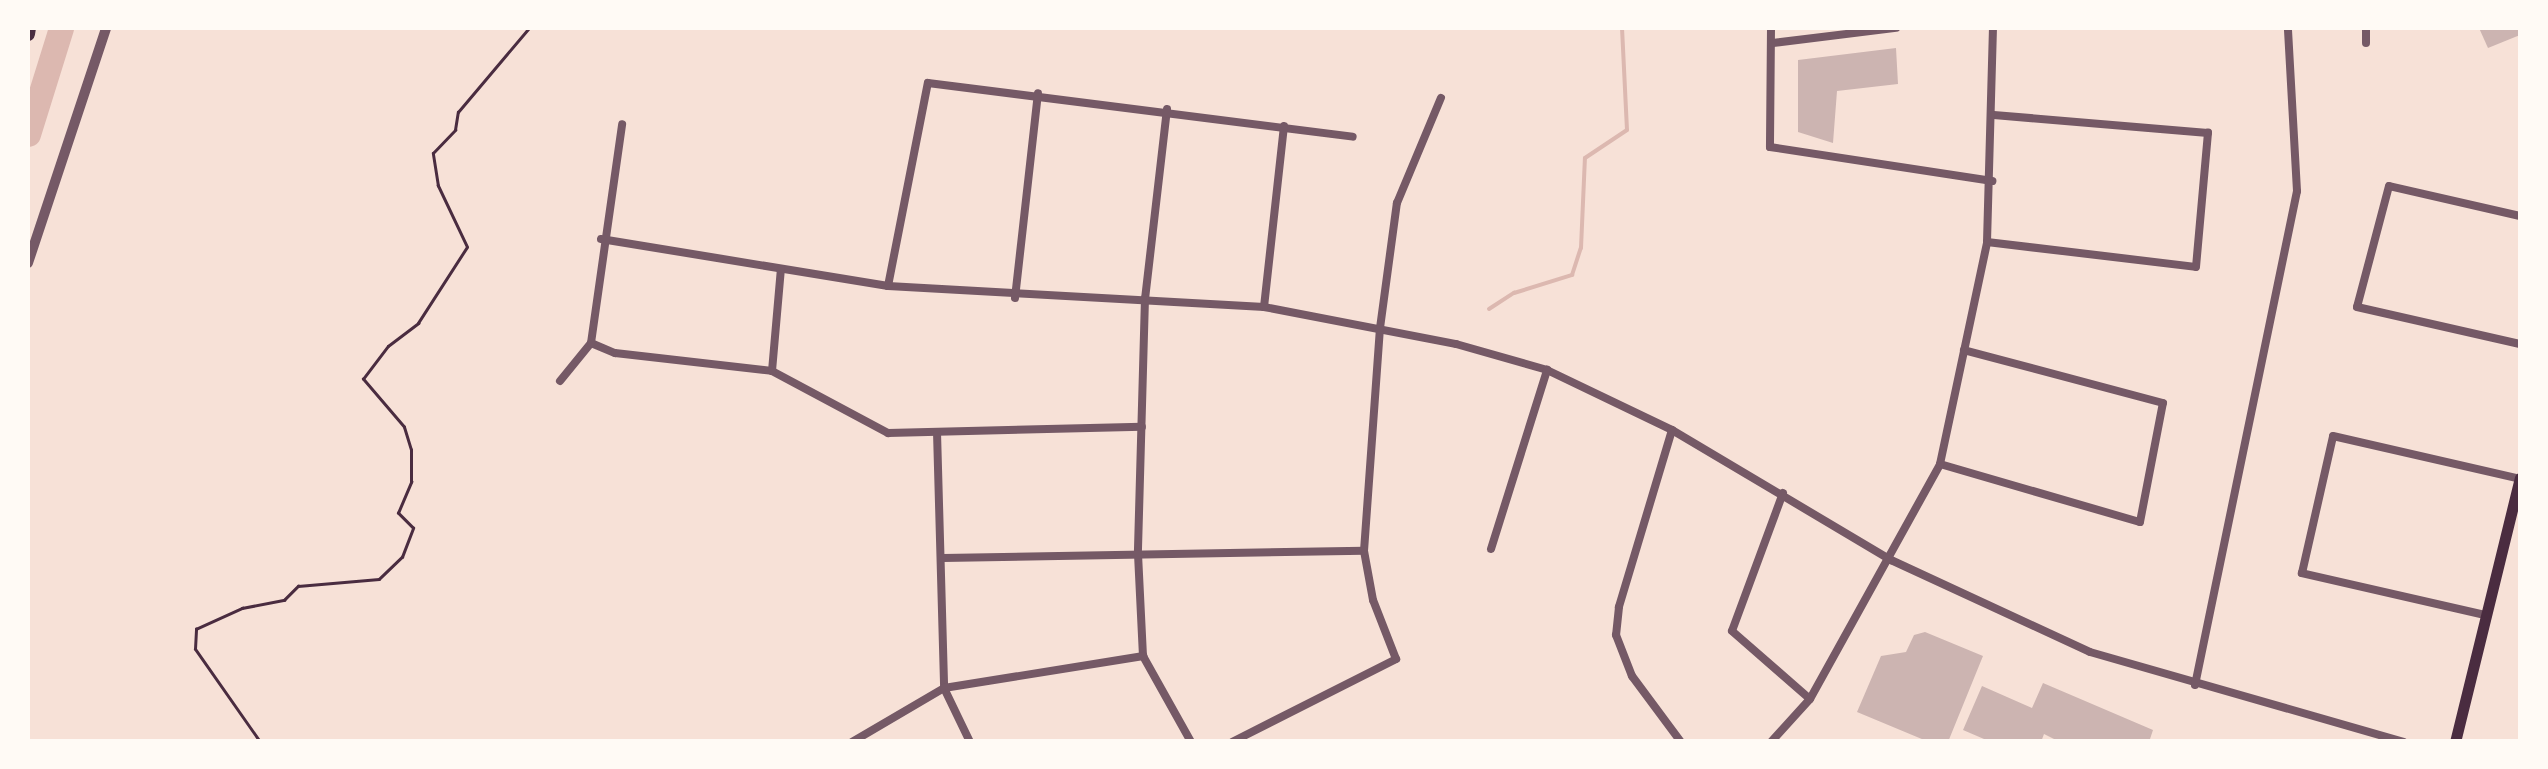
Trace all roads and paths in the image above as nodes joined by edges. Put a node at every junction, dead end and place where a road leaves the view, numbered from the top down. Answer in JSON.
{"nodes":[{"id":1,"x":106,"y":28,"type":"edge"},
{"id":2,"x":529,"y":28,"type":"edge"},
{"id":3,"x":1772,"y":28,"type":"edge"},
{"id":4,"x":1896,"y":28,"type":"edge"},
{"id":5,"x":1993,"y":28,"type":"edge"},
{"id":6,"x":2288,"y":28,"type":"edge"},
{"id":7,"x":2366,"y":28,"type":"edge"},
{"id":8,"x":1772,"y":42,"type":"junction"},
{"id":9,"x":2366,"y":43,"type":"dead end"},
{"id":10,"x":1038,"y":94,"type":"junction"},
{"id":11,"x":1440,"y":98,"type":"dead end"},
{"id":12,"x":1167,"y":109,"type":"junction"},
{"id":13,"x":1994,"y":115,"type":"junction"},
{"id":14,"x":622,"y":124,"type":"dead end"},
{"id":15,"x":1284,"y":126,"type":"junction"},
{"id":16,"x":1353,"y":136,"type":"dead end"},
{"id":17,"x":1992,"y":181,"type":"junction"},
{"id":18,"x":2520,"y":216,"type":"edge"},
{"id":19,"x":601,"y":239,"type":"junction"},
{"id":20,"x":1987,"y":242,"type":"junction"},
{"id":21,"x":28,"y":263,"type":"edge"},
{"id":22,"x":781,"y":270,"type":"junction"},
{"id":23,"x":888,"y":286,"type":"junction"},
{"id":24,"x":1015,"y":298,"type":"junction"},
{"id":25,"x":1144,"y":298,"type":"junction"},
{"id":26,"x":1264,"y":307,"type":"junction"},
{"id":27,"x":1380,"y":328,"type":"junction"},
{"id":28,"x":590,"y":343,"type":"junction"},
{"id":29,"x":2520,"y":344,"type":"edge"},
{"id":30,"x":1964,"y":350,"type":"junction"},
{"id":31,"x":1547,"y":370,"type":"junction"},
{"id":32,"x":772,"y":371,"type":"junction"},
{"id":33,"x":560,"y":381,"type":"dead end"},
{"id":34,"x":1142,"y":427,"type":"junction"},
{"id":35,"x":1672,"y":430,"type":"junction"},
{"id":36,"x":938,"y":432,"type":"junction"},
{"id":37,"x":1940,"y":464,"type":"junction"},
{"id":38,"x":2520,"y":479,"type":"edge"},
{"id":39,"x":1782,"y":494,"type":"junction"},
{"id":40,"x":1491,"y":549,"type":"dead end"},
{"id":41,"x":1364,"y":551,"type":"junction"},
{"id":42,"x":1138,"y":554,"type":"junction"},
{"id":43,"x":943,"y":558,"type":"junction"},
{"id":44,"x":1891,"y":560,"type":"junction"},
{"id":45,"x":2485,"y":614,"type":"junction"},
{"id":46,"x":1143,"y":656,"type":"junction"},
{"id":47,"x":2196,"y":685,"type":"junction"},
{"id":48,"x":944,"y":688,"type":"junction"},
{"id":49,"x":1810,"y":698,"type":"junction"},
{"id":50,"x":260,"y":742,"type":"edge"},
{"id":51,"x":852,"y":742,"type":"edge"},
{"id":52,"x":970,"y":742,"type":"edge"},
{"id":53,"x":1192,"y":742,"type":"edge"},
{"id":54,"x":1232,"y":742,"type":"edge"},
{"id":55,"x":1680,"y":742,"type":"edge"},
{"id":56,"x":1770,"y":742,"type":"edge"},
{"id":57,"x":2403,"y":742,"type":"edge"},
{"id":58,"x":2455,"y":742,"type":"edge"}],
"edges":[{"from":1,"to":21,"type":"street"},
{"from":2,"to":50,"type":"path"},
{"from":3,"to":8,"type":"street"},
{"from":4,"to":8,"type":"street"},
{"from":5,"to":13,"type":"street"},
{"from":6,"to":47,"type":"street"},
{"from":7,"to":9,"type":"street"},
{"from":8,"to":17,"type":"street"},
{"from":10,"to":12,"type":"street"},
{"from":10,"to":23,"type":"street"},
{"from":10,"to":24,"type":"street"},
{"from":11,"to":27,"type":"street"},
{"from":12,"to":15,"type":"street"},
{"from":12,"to":25,"type":"street"},
{"from":13,"to":17,"type":"street"},
{"from":13,"to":20,"type":"street"},
{"from":14,"to":19,"type":"street"},
{"from":15,"to":16,"type":"street"},
{"from":15,"to":26,"type":"street"},
{"from":17,"to":20,"type":"street"},
{"from":18,"to":29,"type":"street"},
{"from":19,"to":22,"type":"street"},
{"from":19,"to":28,"type":"street"},
{"from":20,"to":30,"type":"street"},
{"from":22,"to":23,"type":"street"},
{"from":22,"to":32,"type":"street"},
{"from":23,"to":24,"type":"street"},
{"from":24,"to":25,"type":"street"},
{"from":25,"to":26,"type":"street"},
{"from":25,"to":34,"type":"street"},
{"from":26,"to":27,"type":"street"},
{"from":27,"to":31,"type":"street"},
{"from":27,"to":41,"type":"street"},
{"from":28,"to":32,"type":"street"},
{"from":28,"to":33,"type":"street"},
{"from":30,"to":37,"type":"street"},
{"from":30,"to":37,"type":"street"},
{"from":31,"to":35,"type":"street"},
{"from":31,"to":40,"type":"street"},
{"from":32,"to":36,"type":"street"},
{"from":34,"to":36,"type":"street"},
{"from":34,"to":42,"type":"street"},
{"from":35,"to":39,"type":"street"},
{"from":35,"to":55,"type":"street"},
{"from":36,"to":43,"type":"street"},
{"from":37,"to":44,"type":"street"},
{"from":38,"to":45,"type":"main road"},
{"from":38,"to":45,"type":"street"},
{"from":39,"to":44,"type":"street"},
{"from":39,"to":49,"type":"street"},
{"from":41,"to":42,"type":"street"},
{"from":41,"to":54,"type":"street"},
{"from":42,"to":43,"type":"street"},
{"from":42,"to":46,"type":"street"},
{"from":43,"to":48,"type":"street"},
{"from":44,"to":47,"type":"street"},
{"from":44,"to":49,"type":"street"},
{"from":45,"to":58,"type":"main road"},
{"from":46,"to":48,"type":"street"},
{"from":46,"to":53,"type":"street"},
{"from":47,"to":57,"type":"street"},
{"from":48,"to":51,"type":"street"},
{"from":48,"to":52,"type":"street"},
{"from":49,"to":56,"type":"street"}]}
